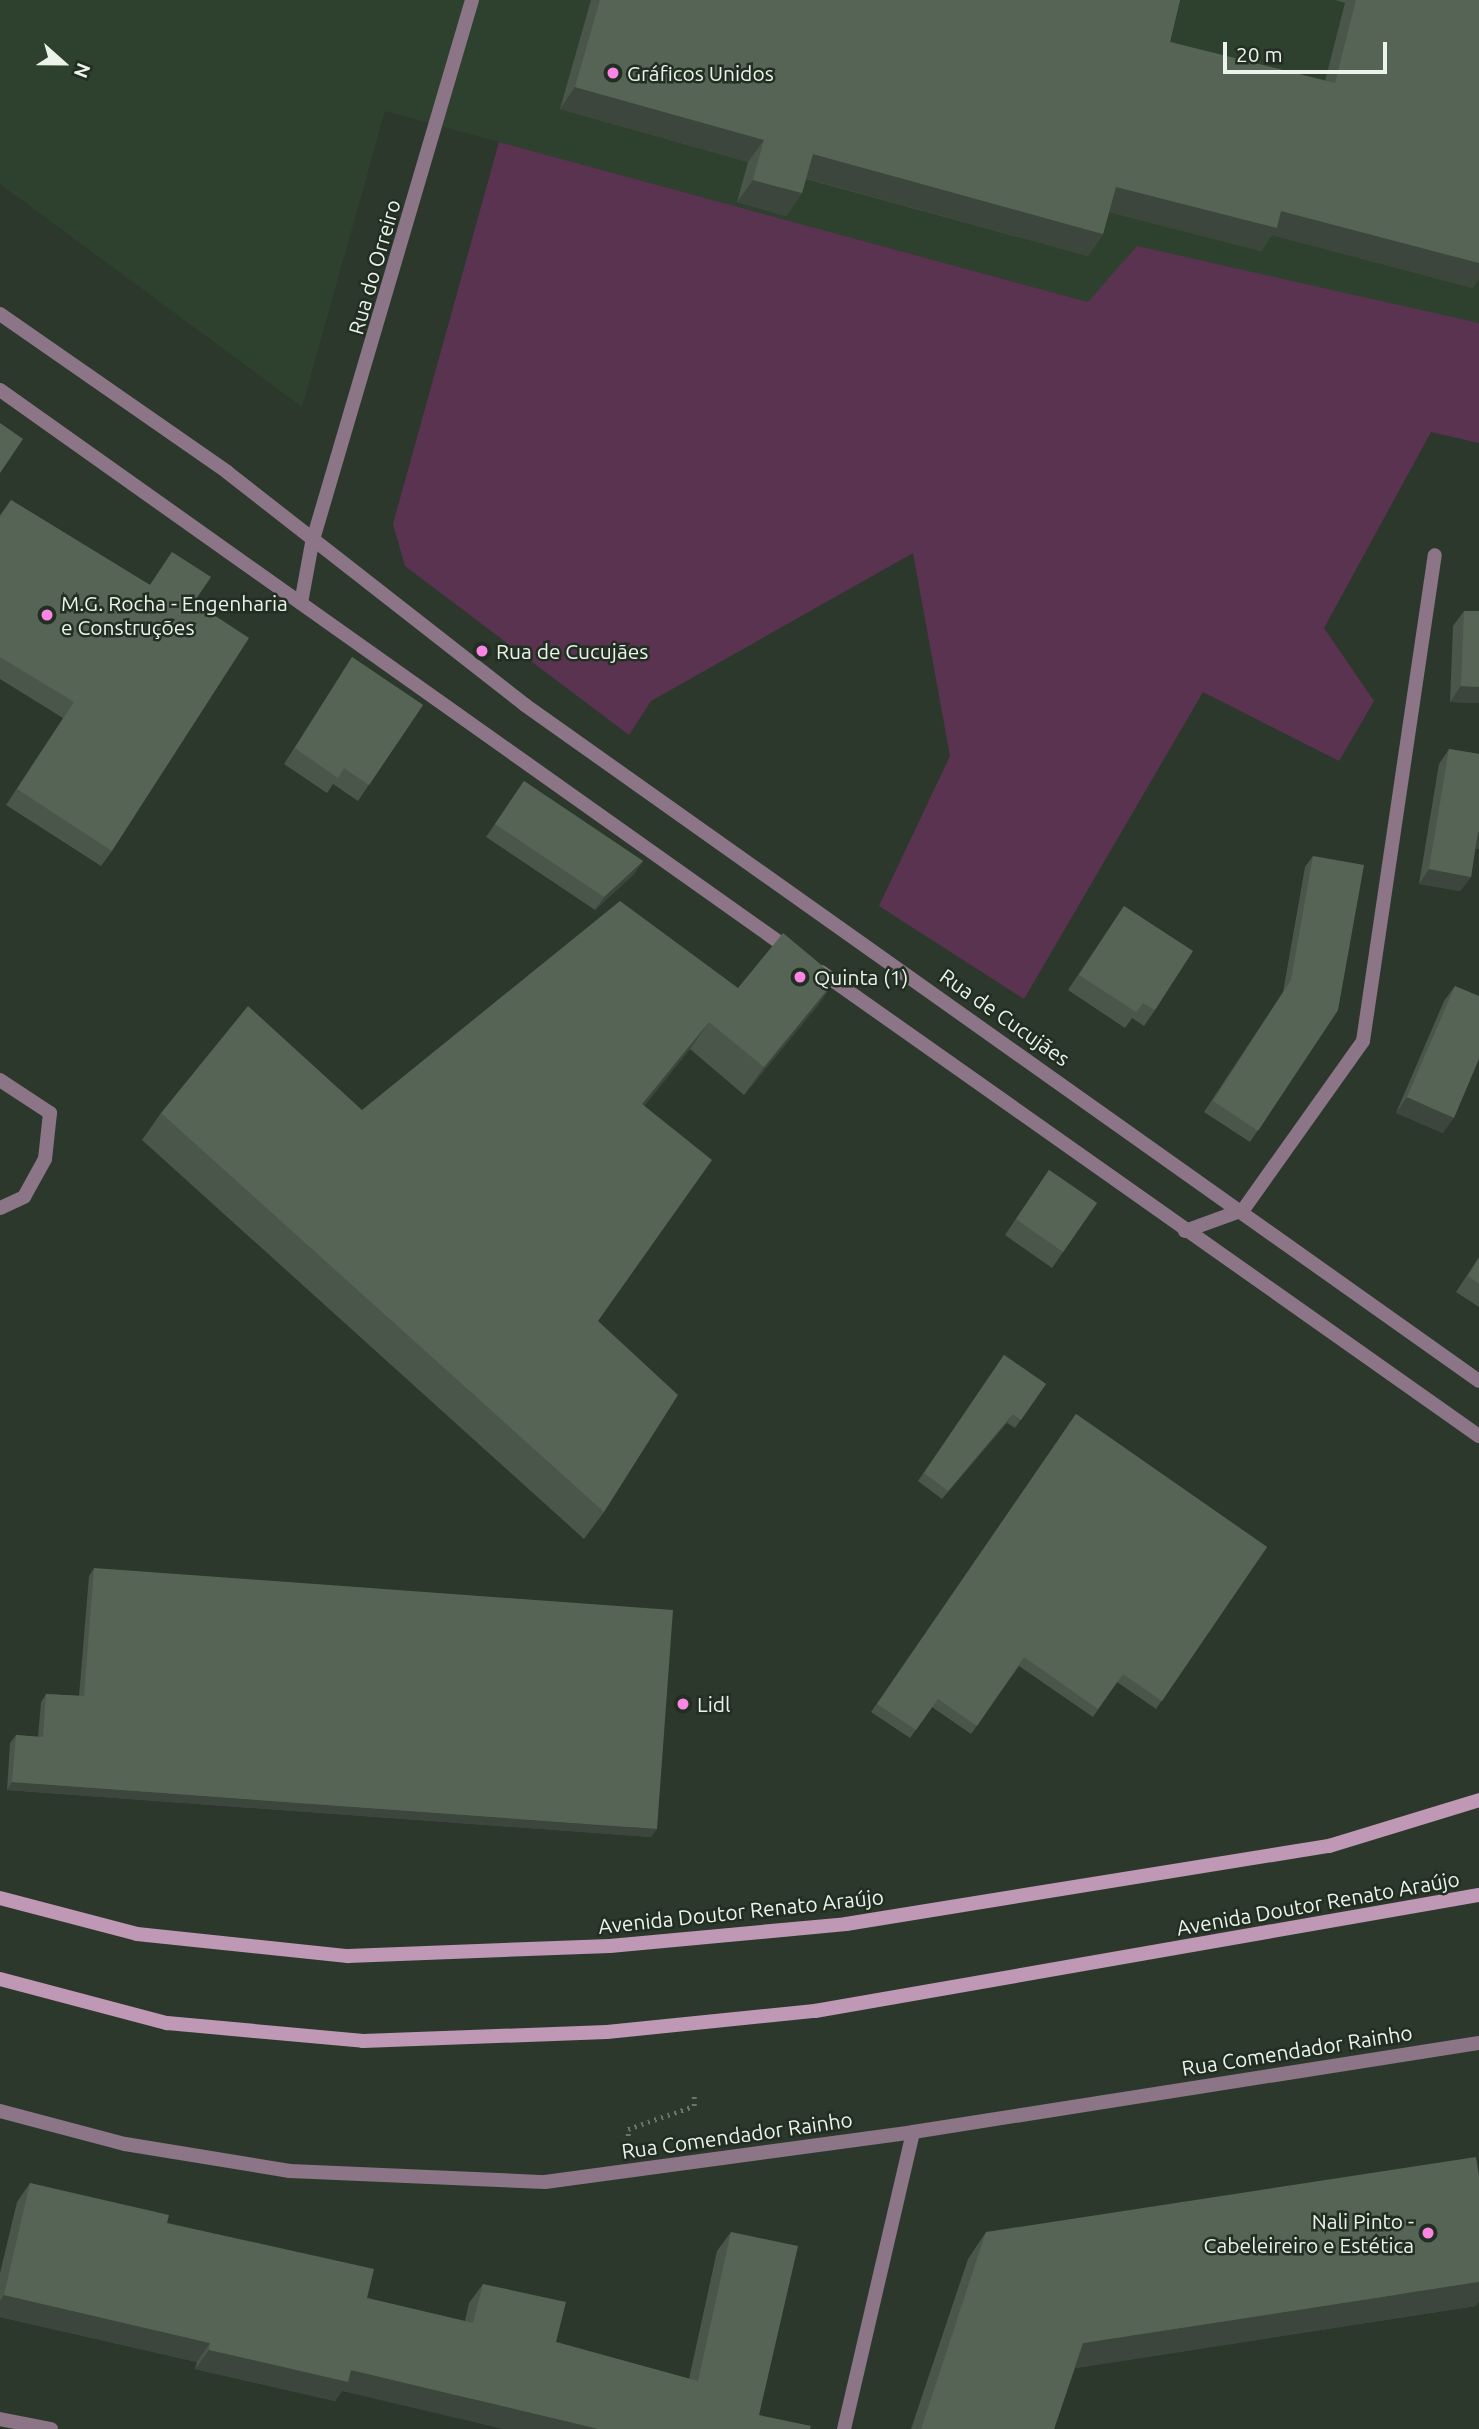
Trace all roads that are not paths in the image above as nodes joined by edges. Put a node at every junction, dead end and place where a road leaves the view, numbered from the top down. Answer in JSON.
{"nodes":[{"id":1,"x":472,"y":0,"type":"edge"},
{"id":2,"x":0,"y":314,"type":"edge"},
{"id":3,"x":0,"y":390,"type":"edge"},
{"id":4,"x":312,"y":543,"type":"junction"},
{"id":5,"x":1435,"y":555,"type":"dead end"},
{"id":6,"x":301,"y":603,"type":"junction"},
{"id":7,"x":0,"y":1080,"type":"edge"},
{"id":8,"x":0,"y":1208,"type":"edge"},
{"id":9,"x":1243,"y":1210,"type":"junction"},
{"id":10,"x":1185,"y":1231,"type":"junction"},
{"id":11,"x":1479,"y":1381,"type":"edge"},
{"id":12,"x":1479,"y":1436,"type":"edge"},
{"id":13,"x":1479,"y":1800,"type":"edge"},
{"id":14,"x":1479,"y":1895,"type":"edge"},
{"id":15,"x":0,"y":1898,"type":"edge"},
{"id":16,"x":0,"y":1979,"type":"edge"},
{"id":17,"x":1479,"y":2043,"type":"edge"},
{"id":18,"x":0,"y":2111,"type":"edge"},
{"id":19,"x":913,"y":2132,"type":"junction"},
{"id":20,"x":0,"y":2419,"type":"edge"},
{"id":21,"x":51,"y":2429,"type":"edge"},
{"id":22,"x":844,"y":2429,"type":"edge"}],
"edges":[{"from":1,"to":4,"type":"street","name":"Rua do Orreiro"},
{"from":2,"to":4,"type":"street","name":"Rua de Cucujães"},
{"from":3,"to":6,"type":"street"},
{"from":4,"to":6,"type":"street","name":"Rua do Orreiro"},
{"from":4,"to":9,"type":"street","name":"Rua de Cucujães"},
{"from":5,"to":9,"type":"street"},
{"from":6,"to":10,"type":"street"},
{"from":7,"to":8,"type":"street"},
{"from":9,"to":10,"type":"street"},
{"from":9,"to":11,"type":"street","name":"Rua de Cucujães"},
{"from":10,"to":12,"type":"street"},
{"from":13,"to":15,"type":"main road","name":"Avenida Doutor Renato Araújo"},
{"from":14,"to":16,"type":"main road","name":"Avenida Doutor Renato Araújo"},
{"from":17,"to":19,"type":"street","name":"Rua Comendador Rainho"},
{"from":18,"to":19,"type":"street","name":"Rua Comendador Rainho"},
{"from":19,"to":22,"type":"street"},
{"from":20,"to":21,"type":"street"}]}
